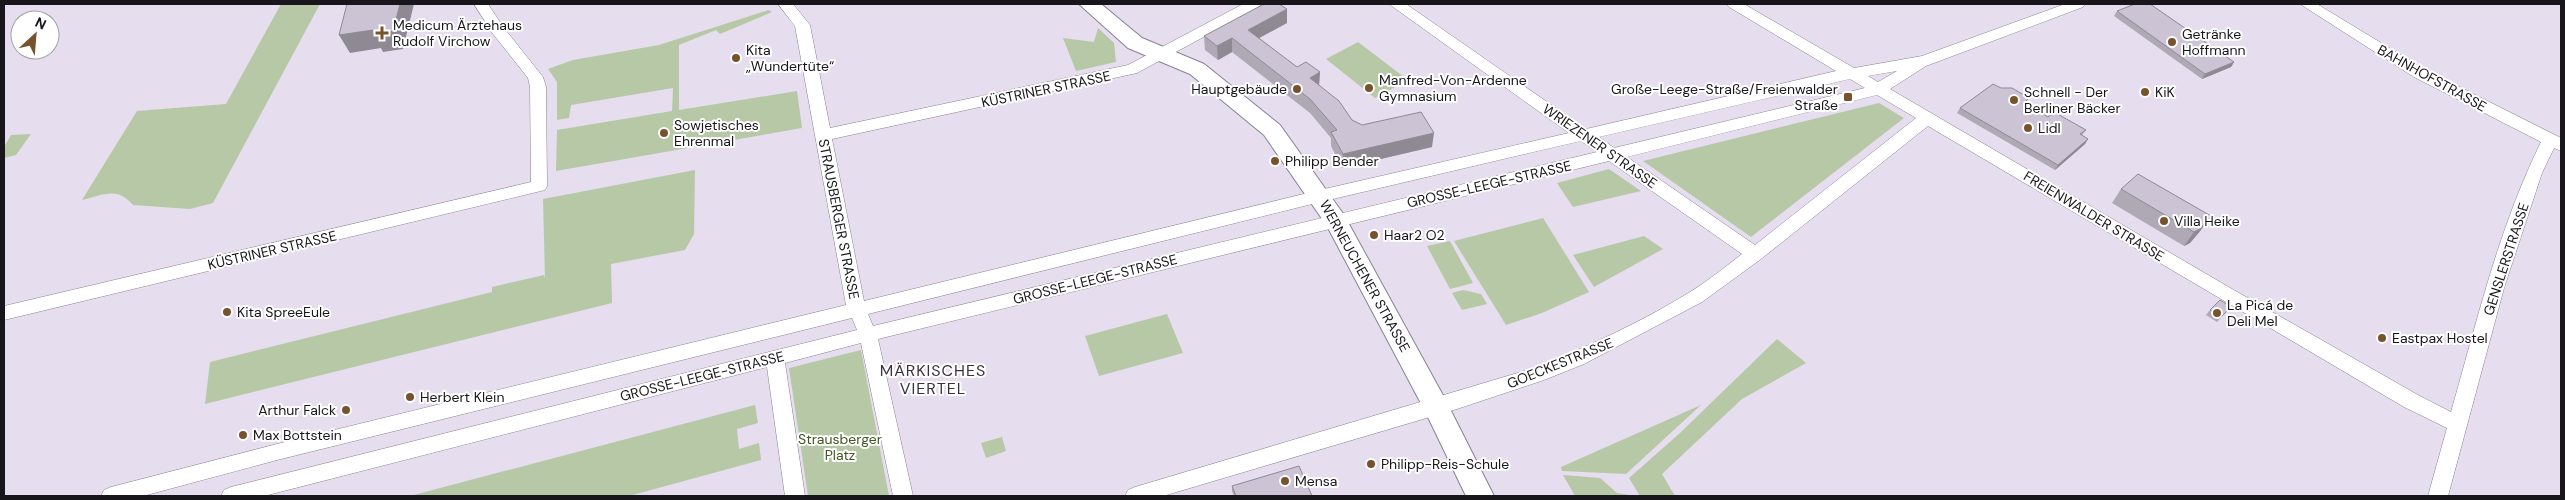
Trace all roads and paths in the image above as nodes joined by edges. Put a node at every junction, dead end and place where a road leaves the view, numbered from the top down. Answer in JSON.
{"nodes":[{"id":1,"x":481,"y":4,"type":"edge"},
{"id":2,"x":785,"y":4,"type":"edge"},
{"id":3,"x":1089,"y":4,"type":"edge"},
{"id":4,"x":1254,"y":4,"type":"edge"},
{"id":5,"x":1396,"y":4,"type":"edge"},
{"id":6,"x":1734,"y":4,"type":"edge"},
{"id":7,"x":2035,"y":4,"type":"edge"},
{"id":8,"x":2078,"y":4,"type":"edge"},
{"id":9,"x":2307,"y":4,"type":"edge"},
{"id":10,"x":2050,"y":14,"type":"junction"},
{"id":11,"x":1160,"y":54,"type":"junction"},
{"id":12,"x":1925,"y":61,"type":"junction"},
{"id":13,"x":1853,"y":74,"type":"junction"},
{"id":14,"x":1878,"y":89,"type":"junction"},
{"id":15,"x":1928,"y":118,"type":"junction"},
{"id":16,"x":823,"y":135,"type":"junction"},
{"id":17,"x":1587,"y":136,"type":"junction"},
{"id":18,"x":2556,"y":142,"type":"edge"},
{"id":19,"x":1613,"y":154,"type":"junction"},
{"id":20,"x":1320,"y":196,"type":"junction"},
{"id":21,"x":1336,"y":221,"type":"junction"},
{"id":22,"x":1755,"y":254,"type":"junction"},
{"id":23,"x":856,"y":308,"type":"junction"},
{"id":24,"x":4,"y":313,"type":"edge"},
{"id":25,"x":868,"y":334,"type":"junction"},
{"id":26,"x":775,"y":358,"type":"junction"},
{"id":27,"x":1436,"y":407,"type":"junction"},
{"id":28,"x":2457,"y":424,"type":"junction"},
{"id":29,"x":264,"y":455,"type":"junction"},
{"id":30,"x":261,"y":488,"type":"junction"},
{"id":31,"x":110,"y":496,"type":"edge"},
{"id":32,"x":231,"y":496,"type":"edge"},
{"id":33,"x":795,"y":496,"type":"edge"},
{"id":34,"x":903,"y":496,"type":"edge"},
{"id":35,"x":1135,"y":496,"type":"edge"},
{"id":36,"x":1480,"y":496,"type":"edge"},
{"id":37,"x":2438,"y":496,"type":"edge"}],
"edges":[{"from":1,"to":24,"type":"street","name":"KÜSTRINER STRASSE"},
{"from":2,"to":16,"type":"street","name":"STRAUSBERGER STRASSE"},
{"from":3,"to":11,"type":"street","name":"WERNEUCHENER STRASSE"},
{"from":4,"to":11,"type":"street","name":"KÜSTRINER STRASSE"},
{"from":5,"to":17,"type":"street","name":"WRIEZENER STRASSE"},
{"from":6,"to":13,"type":"street","name":"FREIENWALDER STRASSE"},
{"from":7,"to":10,"type":"street"},
{"from":8,"to":10,"type":"street","name":"GROSSE-LEEGE-STRASSE"},
{"from":9,"to":18,"type":"street","name":"BAHNHOFSTRASSE"},
{"from":10,"to":12,"type":"street","name":"GROSSE-LEEGE-STRASSE"},
{"from":11,"to":16,"type":"street","name":"KÜSTRINER STRASSE"},
{"from":11,"to":20,"type":"street","name":"WERNEUCHENER STRASSE"},
{"from":12,"to":13,"type":"street","name":"GROSSE-LEEGE-STRASSE"},
{"from":12,"to":14,"type":"street","name":"GROSSE-LEEGE-STRASSE"},
{"from":13,"to":14,"type":"street","name":"FREIENWALDER STRASSE"},
{"from":13,"to":17,"type":"street","name":"GROSSE-LEEGE-STRASSE"},
{"from":14,"to":15,"type":"street","name":"FREIENWALDER STRASSE"},
{"from":14,"to":19,"type":"street","name":"GROSSE-LEEGE-STRASSE"},
{"from":15,"to":22,"type":"street","name":"GOECKESTRASSE"},
{"from":15,"to":28,"type":"street","name":"FREIENWALDER STRASSE"},
{"from":16,"to":23,"type":"street","name":"STRAUSBERGER STRASSE"},
{"from":17,"to":19,"type":"street","name":"WRIEZENER STRASSE"},
{"from":17,"to":20,"type":"street","name":"GROSSE-LEEGE-STRASSE"},
{"from":18,"to":28,"type":"street","name":"GENSLERSTRASSE"},
{"from":19,"to":21,"type":"street","name":"GROSSE-LEEGE-STRASSE"},
{"from":19,"to":22,"type":"street","name":"WRIEZENER STRASSE"},
{"from":20,"to":21,"type":"street","name":"WERNEUCHENER STRASSE"},
{"from":20,"to":23,"type":"street","name":"GROSSE-LEEGE-STRASSE"},
{"from":21,"to":25,"type":"street","name":"GROSSE-LEEGE-STRASSE"},
{"from":21,"to":27,"type":"street","name":"WERNEUCHENER STRASSE"},
{"from":22,"to":27,"type":"street","name":"GOECKESTRASSE"},
{"from":23,"to":25,"type":"street","name":"STRAUSBERGER STRASSE"},
{"from":23,"to":29,"type":"street","name":"GROSSE-LEEGE-STRASSE"},
{"from":25,"to":26,"type":"street","name":"GROSSE-LEEGE-STRASSE"},
{"from":25,"to":34,"type":"street","name":"STRAUSBERGER STRASSE"},
{"from":26,"to":30,"type":"street","name":"GROSSE-LEEGE-STRASSE"},
{"from":26,"to":33,"type":"street"},
{"from":27,"to":35,"type":"street","name":"GOECKESTRASSE"},
{"from":27,"to":36,"type":"street","name":"WERNEUCHENER STRASSE"},
{"from":28,"to":37,"type":"street","name":"GENSLERSTRASSE"},
{"from":29,"to":30,"type":"street"},
{"from":29,"to":31,"type":"street","name":"GROSSE-LEEGE-STRASSE"},
{"from":30,"to":32,"type":"street","name":"GROSSE-LEEGE-STRASSE"}]}
